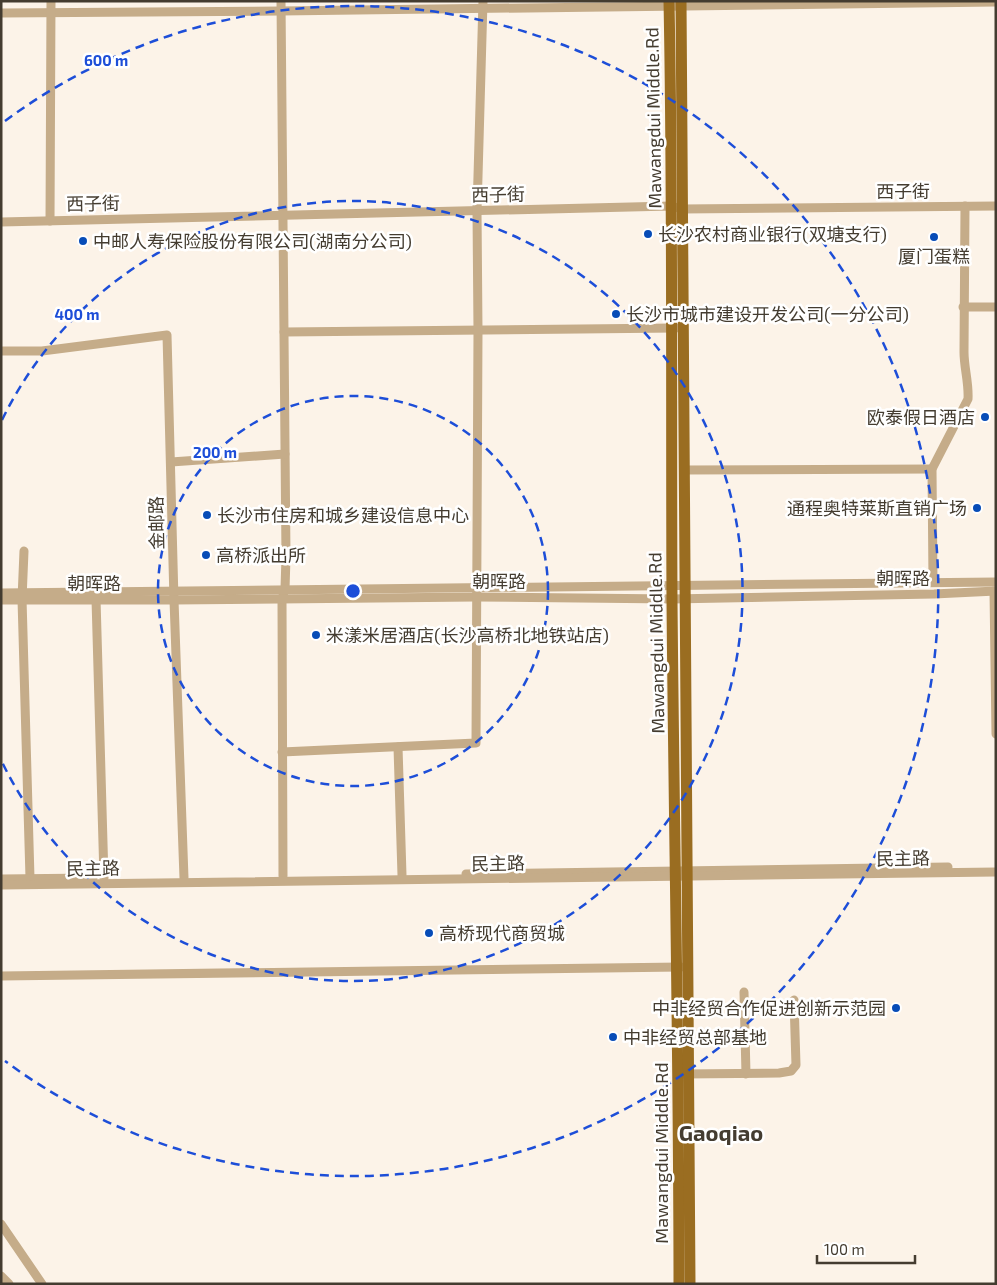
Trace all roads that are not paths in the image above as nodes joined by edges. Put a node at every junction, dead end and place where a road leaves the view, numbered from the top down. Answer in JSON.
{"nodes":[{"id":1,"x":51,"y":1,"type":"edge"},
{"id":2,"x":281,"y":1,"type":"edge"},
{"id":3,"x":996,"y":2,"type":"edge"},
{"id":4,"x":675,"y":4,"type":"edge"},
{"id":5,"x":483,"y":5,"type":"edge"},
{"id":6,"x":1,"y":12,"type":"edge"},
{"id":7,"x":281,"y":12,"type":"junction"},
{"id":8,"x":52,"y":13,"type":"junction"},
{"id":9,"x":964,"y":206,"type":"junction"},
{"id":10,"x":996,"y":206,"type":"edge"},
{"id":11,"x":677,"y":208,"type":"junction"},
{"id":12,"x":476,"y":211,"type":"junction"},
{"id":13,"x":283,"y":215,"type":"junction"},
{"id":14,"x":50,"y":220,"type":"junction"},
{"id":15,"x":1,"y":222,"type":"edge"},
{"id":16,"x":963,"y":307,"type":"junction"},
{"id":17,"x":996,"y":307,"type":"edge"},
{"id":18,"x":678,"y":328,"type":"junction"},
{"id":19,"x":478,"y":331,"type":"junction"},
{"id":20,"x":284,"y":332,"type":"junction"},
{"id":21,"x":1,"y":351,"type":"edge"},
{"id":22,"x":285,"y":454,"type":"junction"},
{"id":23,"x":171,"y":462,"type":"junction"},
{"id":24,"x":932,"y":469,"type":"junction"},
{"id":25,"x":684,"y":470,"type":"junction"},
{"id":26,"x":24,"y":550,"type":"dead end"},
{"id":27,"x":934,"y":582,"type":"junction"},
{"id":28,"x":672,"y":586,"type":"junction"},
{"id":29,"x":995,"y":588,"type":"edge"},
{"id":30,"x":284,"y":589,"type":"junction"},
{"id":31,"x":476,"y":592,"type":"junction"},
{"id":32,"x":685,"y":592,"type":"junction"},
{"id":33,"x":1,"y":593,"type":"edge"},
{"id":34,"x":22,"y":596,"type":"junction"},
{"id":35,"x":174,"y":596,"type":"junction"},
{"id":36,"x":96,"y":599,"type":"junction"},
{"id":37,"x":282,"y":599,"type":"junction"},
{"id":38,"x":672,"y":599,"type":"junction"},
{"id":39,"x":1,"y":600,"type":"edge"},
{"id":40,"x":996,"y":734,"type":"edge"},
{"id":41,"x":398,"y":747,"type":"junction"},
{"id":42,"x":282,"y":752,"type":"junction"},
{"id":43,"x":996,"y":866,"type":"edge"},
{"id":44,"x":996,"y":872,"type":"edge"},
{"id":45,"x":682,"y":874,"type":"junction"},
{"id":46,"x":402,"y":875,"type":"junction"},
{"id":47,"x":284,"y":876,"type":"junction"},
{"id":48,"x":30,"y":878,"type":"junction"},
{"id":49,"x":104,"y":878,"type":"junction"},
{"id":50,"x":184,"y":878,"type":"junction"},
{"id":51,"x":1,"y":879,"type":"edge"},
{"id":52,"x":1,"y":885,"type":"edge"},
{"id":53,"x":683,"y":967,"type":"junction"},
{"id":54,"x":1,"y":976,"type":"edge"},
{"id":55,"x":744,"y":992,"type":"dead end"},
{"id":56,"x":794,"y":1000,"type":"dead end"},
{"id":57,"x":684,"y":1074,"type":"junction"},
{"id":58,"x":746,"y":1074,"type":"junction"},
{"id":59,"x":1,"y":1224,"type":"edge"},
{"id":60,"x":1,"y":1276,"type":"edge"},
{"id":61,"x":10,"y":1284,"type":"edge"},
{"id":62,"x":42,"y":1284,"type":"edge"},
{"id":63,"x":679,"y":1284,"type":"edge"},
{"id":64,"x":690,"y":1284,"type":"edge"}],
"edges":[{"from":1,"to":8,"type":"street"},
{"from":2,"to":7,"type":"street"},
{"from":3,"to":4,"type":"street"},
{"from":4,"to":5,"type":"street"},
{"from":4,"to":11,"type":"main road","name":"Mawangdui Middle.Rd"},
{"from":5,"to":7,"type":"street"},
{"from":5,"to":12,"type":"street"},
{"from":6,"to":8,"type":"street"},
{"from":7,"to":8,"type":"street"},
{"from":7,"to":13,"type":"street"},
{"from":8,"to":14,"type":"street"},
{"from":9,"to":10,"type":"street","name":"西子街"},
{"from":9,"to":11,"type":"street","name":"西子街"},
{"from":9,"to":16,"type":"street"},
{"from":11,"to":12,"type":"street","name":"西子街"},
{"from":11,"to":18,"type":"main road","name":"Mawangdui Middle.Rd"},
{"from":12,"to":13,"type":"street","name":"西子街"},
{"from":12,"to":19,"type":"street"},
{"from":13,"to":14,"type":"street","name":"西子街"},
{"from":13,"to":20,"type":"street"},
{"from":14,"to":15,"type":"street","name":"西子街"},
{"from":16,"to":17,"type":"street"},
{"from":16,"to":24,"type":"street"},
{"from":18,"to":19,"type":"street"},
{"from":18,"to":25,"type":"main road","name":"Mawangdui Middle.Rd"},
{"from":18,"to":28,"type":"main road","name":"Mawangdui Middle.Rd"},
{"from":19,"to":20,"type":"street"},
{"from":19,"to":31,"type":"street"},
{"from":20,"to":22,"type":"street"},
{"from":21,"to":23,"type":"street","name":"金邮路"},
{"from":22,"to":23,"type":"street"},
{"from":22,"to":30,"type":"street"},
{"from":23,"to":35,"type":"street","name":"金邮路"},
{"from":24,"to":25,"type":"street"},
{"from":24,"to":27,"type":"street"},
{"from":25,"to":32,"type":"main road","name":"Mawangdui Middle.Rd"},
{"from":26,"to":34,"type":"street"},
{"from":27,"to":29,"type":"street","name":"朝晖路"},
{"from":27,"to":32,"type":"street","name":"朝晖路"},
{"from":28,"to":31,"type":"street","name":"朝晖路"},
{"from":28,"to":32,"type":"street","name":"朝晖路"},
{"from":28,"to":38,"type":"main road","name":"Mawangdui Middle.Rd"},
{"from":29,"to":32,"type":"street","name":"朝晖路"},
{"from":29,"to":40,"type":"street"},
{"from":30,"to":31,"type":"street","name":"朝晖路"},
{"from":30,"to":35,"type":"street","name":"朝晖路"},
{"from":30,"to":37,"type":"street"},
{"from":31,"to":37,"type":"street","name":"朝晖路"},
{"from":31,"to":38,"type":"street","name":"朝晖路"},
{"from":31,"to":41,"type":"street"},
{"from":32,"to":38,"type":"street","name":"朝晖路"},
{"from":32,"to":45,"type":"main road","name":"Mawangdui Middle.Rd"},
{"from":33,"to":34,"type":"street","name":"朝晖路"},
{"from":34,"to":35,"type":"street","name":"朝晖路"},
{"from":34,"to":36,"type":"street","name":"朝晖路"},
{"from":34,"to":39,"type":"street","name":"朝晖路"},
{"from":34,"to":48,"type":"street"},
{"from":35,"to":36,"type":"street","name":"朝晖路"},
{"from":35,"to":37,"type":"street","name":"朝晖路"},
{"from":35,"to":50,"type":"street","name":"金邮路"},
{"from":36,"to":49,"type":"street"},
{"from":37,"to":42,"type":"street"},
{"from":38,"to":45,"type":"main road","name":"Mawangdui Middle.Rd"},
{"from":41,"to":42,"type":"street"},
{"from":41,"to":46,"type":"street"},
{"from":42,"to":47,"type":"street"},
{"from":43,"to":45,"type":"street","name":"民主路"},
{"from":44,"to":45,"type":"street","name":"民主路"},
{"from":45,"to":46,"type":"street","name":"民主路"},
{"from":45,"to":52,"type":"street","name":"民主路"},
{"from":45,"to":53,"type":"main road","name":"Mawangdui Middle.Rd"},
{"from":46,"to":47,"type":"street","name":"民主路"},
{"from":47,"to":50,"type":"street","name":"民主路"},
{"from":48,"to":49,"type":"street","name":"民主路"},
{"from":48,"to":51,"type":"street","name":"民主路"},
{"from":49,"to":50,"type":"street","name":"民主路"},
{"from":53,"to":54,"type":"street"},
{"from":53,"to":57,"type":"main road","name":"Mawangdui Middle.Rd"},
{"from":55,"to":58,"type":"street"},
{"from":56,"to":58,"type":"street"},
{"from":57,"to":58,"type":"street"},
{"from":57,"to":63,"type":"main road","name":"Mawangdui Middle.Rd"},
{"from":57,"to":64,"type":"main road","name":"Mawangdui Middle.Rd"},
{"from":59,"to":62,"type":"street"},
{"from":60,"to":61,"type":"street"}]}
